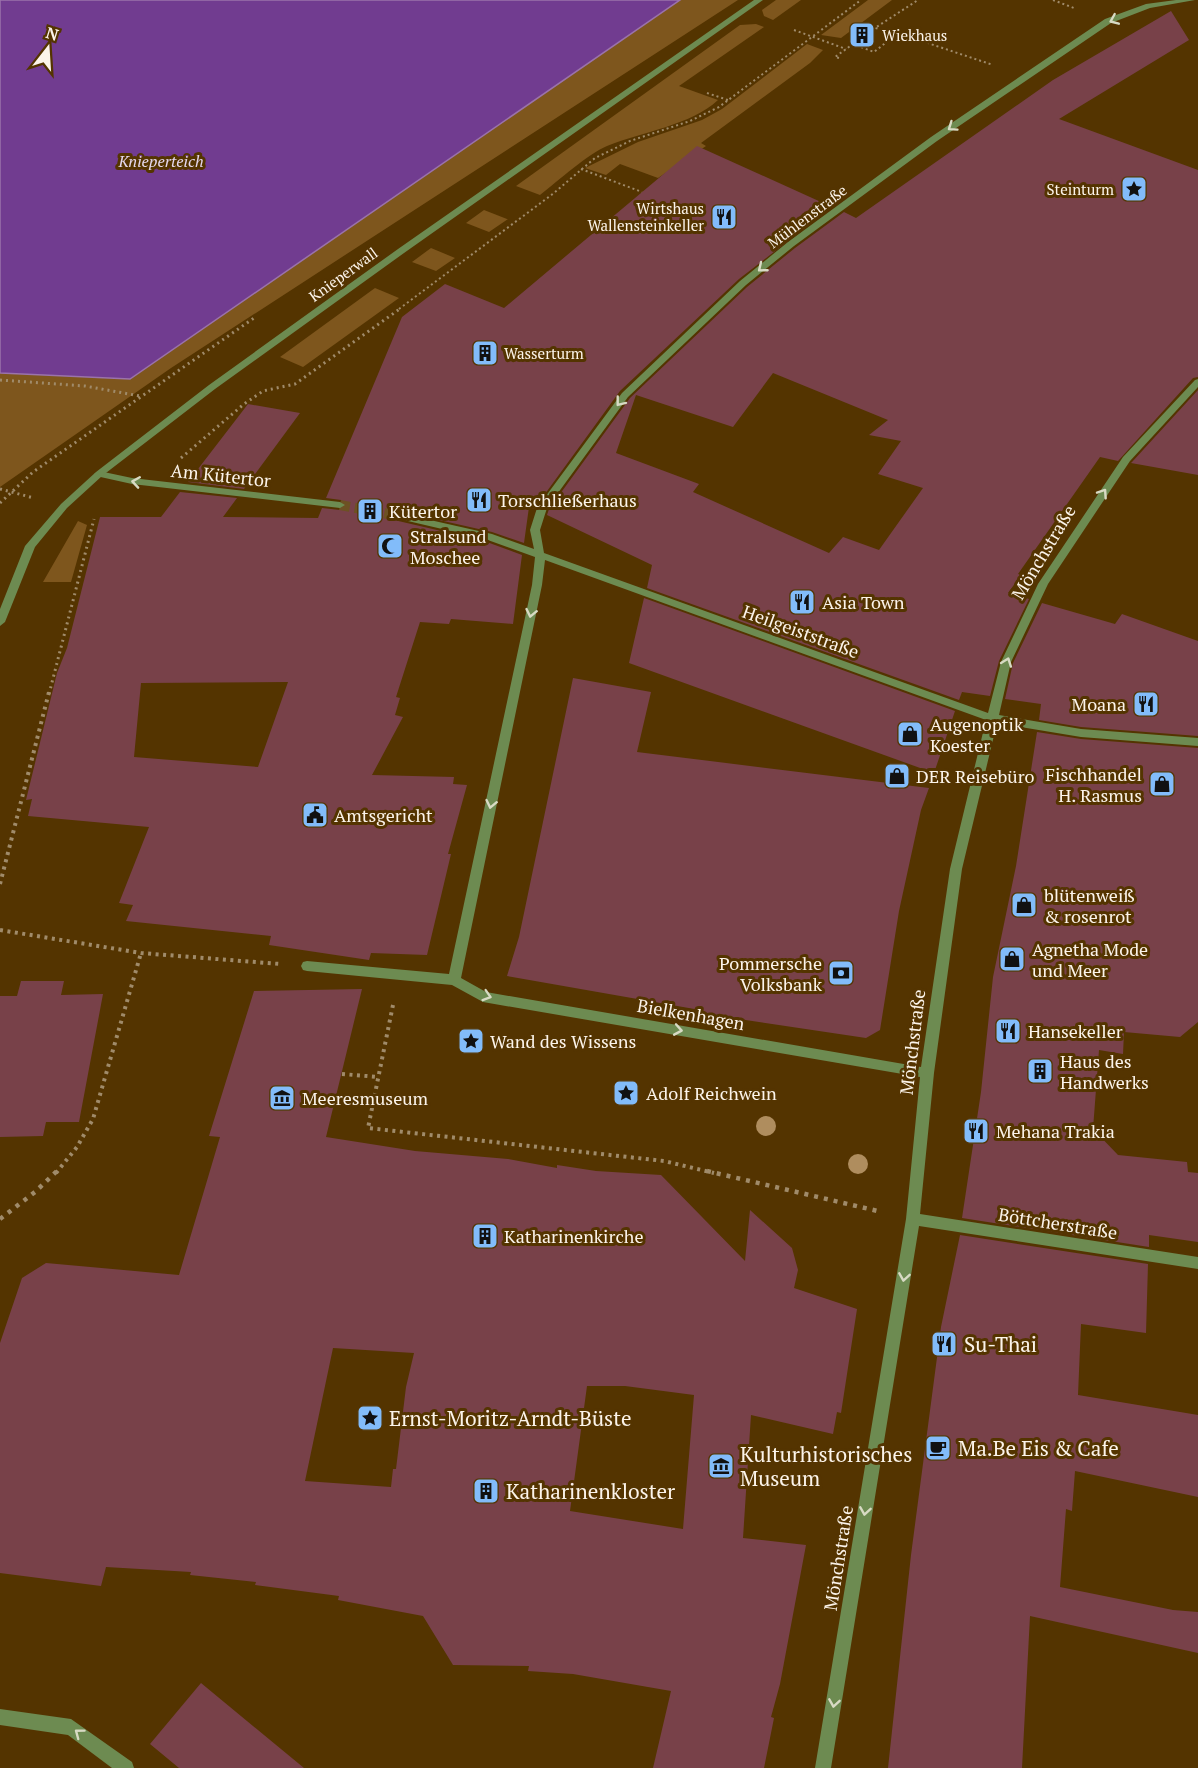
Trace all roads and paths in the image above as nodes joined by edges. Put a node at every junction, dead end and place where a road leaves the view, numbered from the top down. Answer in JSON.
{"nodes":[{"id":1,"x":759,"y":0,"type":"edge"},
{"id":2,"x":861,"y":0,"type":"edge"},
{"id":3,"x":918,"y":0,"type":"edge"},
{"id":4,"x":1191,"y":0,"type":"edge"},
{"id":5,"x":794,"y":30,"type":"dead end"},
{"id":6,"x":898,"y":33,"type":"junction"},
{"id":7,"x":811,"y":38,"type":"junction"},
{"id":8,"x":847,"y":49,"type":"junction"},
{"id":9,"x":839,"y":58,"type":"dead end"},
{"id":10,"x":1025,"y":76,"type":"junction"},
{"id":11,"x":707,"y":93,"type":"dead end"},
{"id":12,"x":728,"y":100,"type":"junction"},
{"id":13,"x":580,"y":169,"type":"junction"},
{"id":14,"x":642,"y":192,"type":"dead end"},
{"id":15,"x":0,"y":380,"type":"edge"},
{"id":16,"x":1198,"y":382,"type":"edge"},
{"id":17,"x":141,"y":396,"type":"dead end"},
{"id":18,"x":99,"y":474,"type":"junction"},
{"id":19,"x":132,"y":482,"type":"junction"},
{"id":20,"x":12,"y":492,"type":"dead end"},
{"id":21,"x":0,"y":503,"type":"edge"},
{"id":22,"x":340,"y":505,"type":"tunnel mouth"},
{"id":23,"x":399,"y":516,"type":"tunnel mouth"},
{"id":24,"x":540,"y":556,"type":"junction"},
{"id":25,"x":0,"y":622,"type":"edge"},
{"id":26,"x":991,"y":718,"type":"junction"},
{"id":27,"x":1198,"y":742,"type":"edge"},
{"id":28,"x":0,"y":884,"type":"edge"},
{"id":29,"x":0,"y":930,"type":"edge"},
{"id":30,"x":141,"y":953,"type":"junction"},
{"id":31,"x":307,"y":966,"type":"joint"},
{"id":32,"x":399,"y":975,"type":"junction"},
{"id":33,"x":454,"y":980,"type":"junction"},
{"id":34,"x":927,"y":1073,"type":"junction"},
{"id":35,"x":342,"y":1074,"type":"dead end"},
{"id":36,"x":378,"y":1077,"type":"junction"},
{"id":37,"x":0,"y":1219,"type":"edge"},
{"id":38,"x":913,"y":1219,"type":"junction"},
{"id":39,"x":1198,"y":1263,"type":"edge"},
{"id":40,"x":0,"y":1717,"type":"edge"},
{"id":41,"x":126,"y":1768,"type":"edge"},
{"id":42,"x":823,"y":1768,"type":"edge"}],
"edges":[{"from":1,"to":18,"type":"street","name":"Knieperwall"},
{"from":2,"to":7,"type":"path"},
{"from":3,"to":6,"type":"path"},
{"from":4,"to":10,"type":"street","name":"Mühlenstraße","one_way":true},
{"from":5,"to":7,"type":"path"},
{"from":6,"to":8,"type":"path"},
{"from":6,"to":10,"type":"path"},
{"from":7,"to":8,"type":"path"},
{"from":7,"to":12,"type":"path"},
{"from":8,"to":9,"type":"path"},
{"from":10,"to":24,"type":"street","name":"Mühlenstraße","one_way":true},
{"from":11,"to":12,"type":"path"},
{"from":12,"to":13,"type":"path"},
{"from":13,"to":14,"type":"path"},
{"from":13,"to":19,"type":"path"},
{"from":15,"to":17,"type":"path"},
{"from":26,"to":16,"type":"street","name":"Mönchstraße","one_way":true},
{"from":18,"to":19,"type":"street","name":"Am Kütertor"},
{"from":18,"to":25,"type":"street","name":"Knieperwall"},
{"from":22,"to":19,"type":"street","name":"Am Kütertor","one_way":true},
{"from":19,"to":28,"type":"path"},
{"from":20,"to":21,"type":"path"},
{"from":23,"to":24,"type":"street","name":"Heilgeiststraße"},
{"from":24,"to":26,"type":"street","name":"Heilgeiststraße"},
{"from":24,"to":33,"type":"street","one_way":true},
{"from":26,"to":27,"type":"street","name":"Heilgeiststraße"},
{"from":26,"to":34,"type":"street","name":"Mönchstraße"},
{"from":29,"to":30,"type":"path"},
{"from":30,"to":31,"type":"path"},
{"from":30,"to":37,"type":"path"},
{"from":31,"to":32,"type":"street","name":"Bielkenhagen"},
{"from":32,"to":33,"type":"street","name":"Bielkenhagen"},
{"from":32,"to":36,"type":"path"},
{"from":33,"to":34,"type":"street","name":"Bielkenhagen","one_way":true},
{"from":34,"to":38,"type":"street","name":"Mönchstraße"},
{"from":35,"to":36,"type":"path"},
{"from":36,"to":38,"type":"path"},
{"from":38,"to":39,"type":"street","name":"Böttcherstraße"},
{"from":38,"to":42,"type":"street","name":"Mönchstraße","one_way":true},
{"from":41,"to":40,"type":"street","one_way":true}]}
